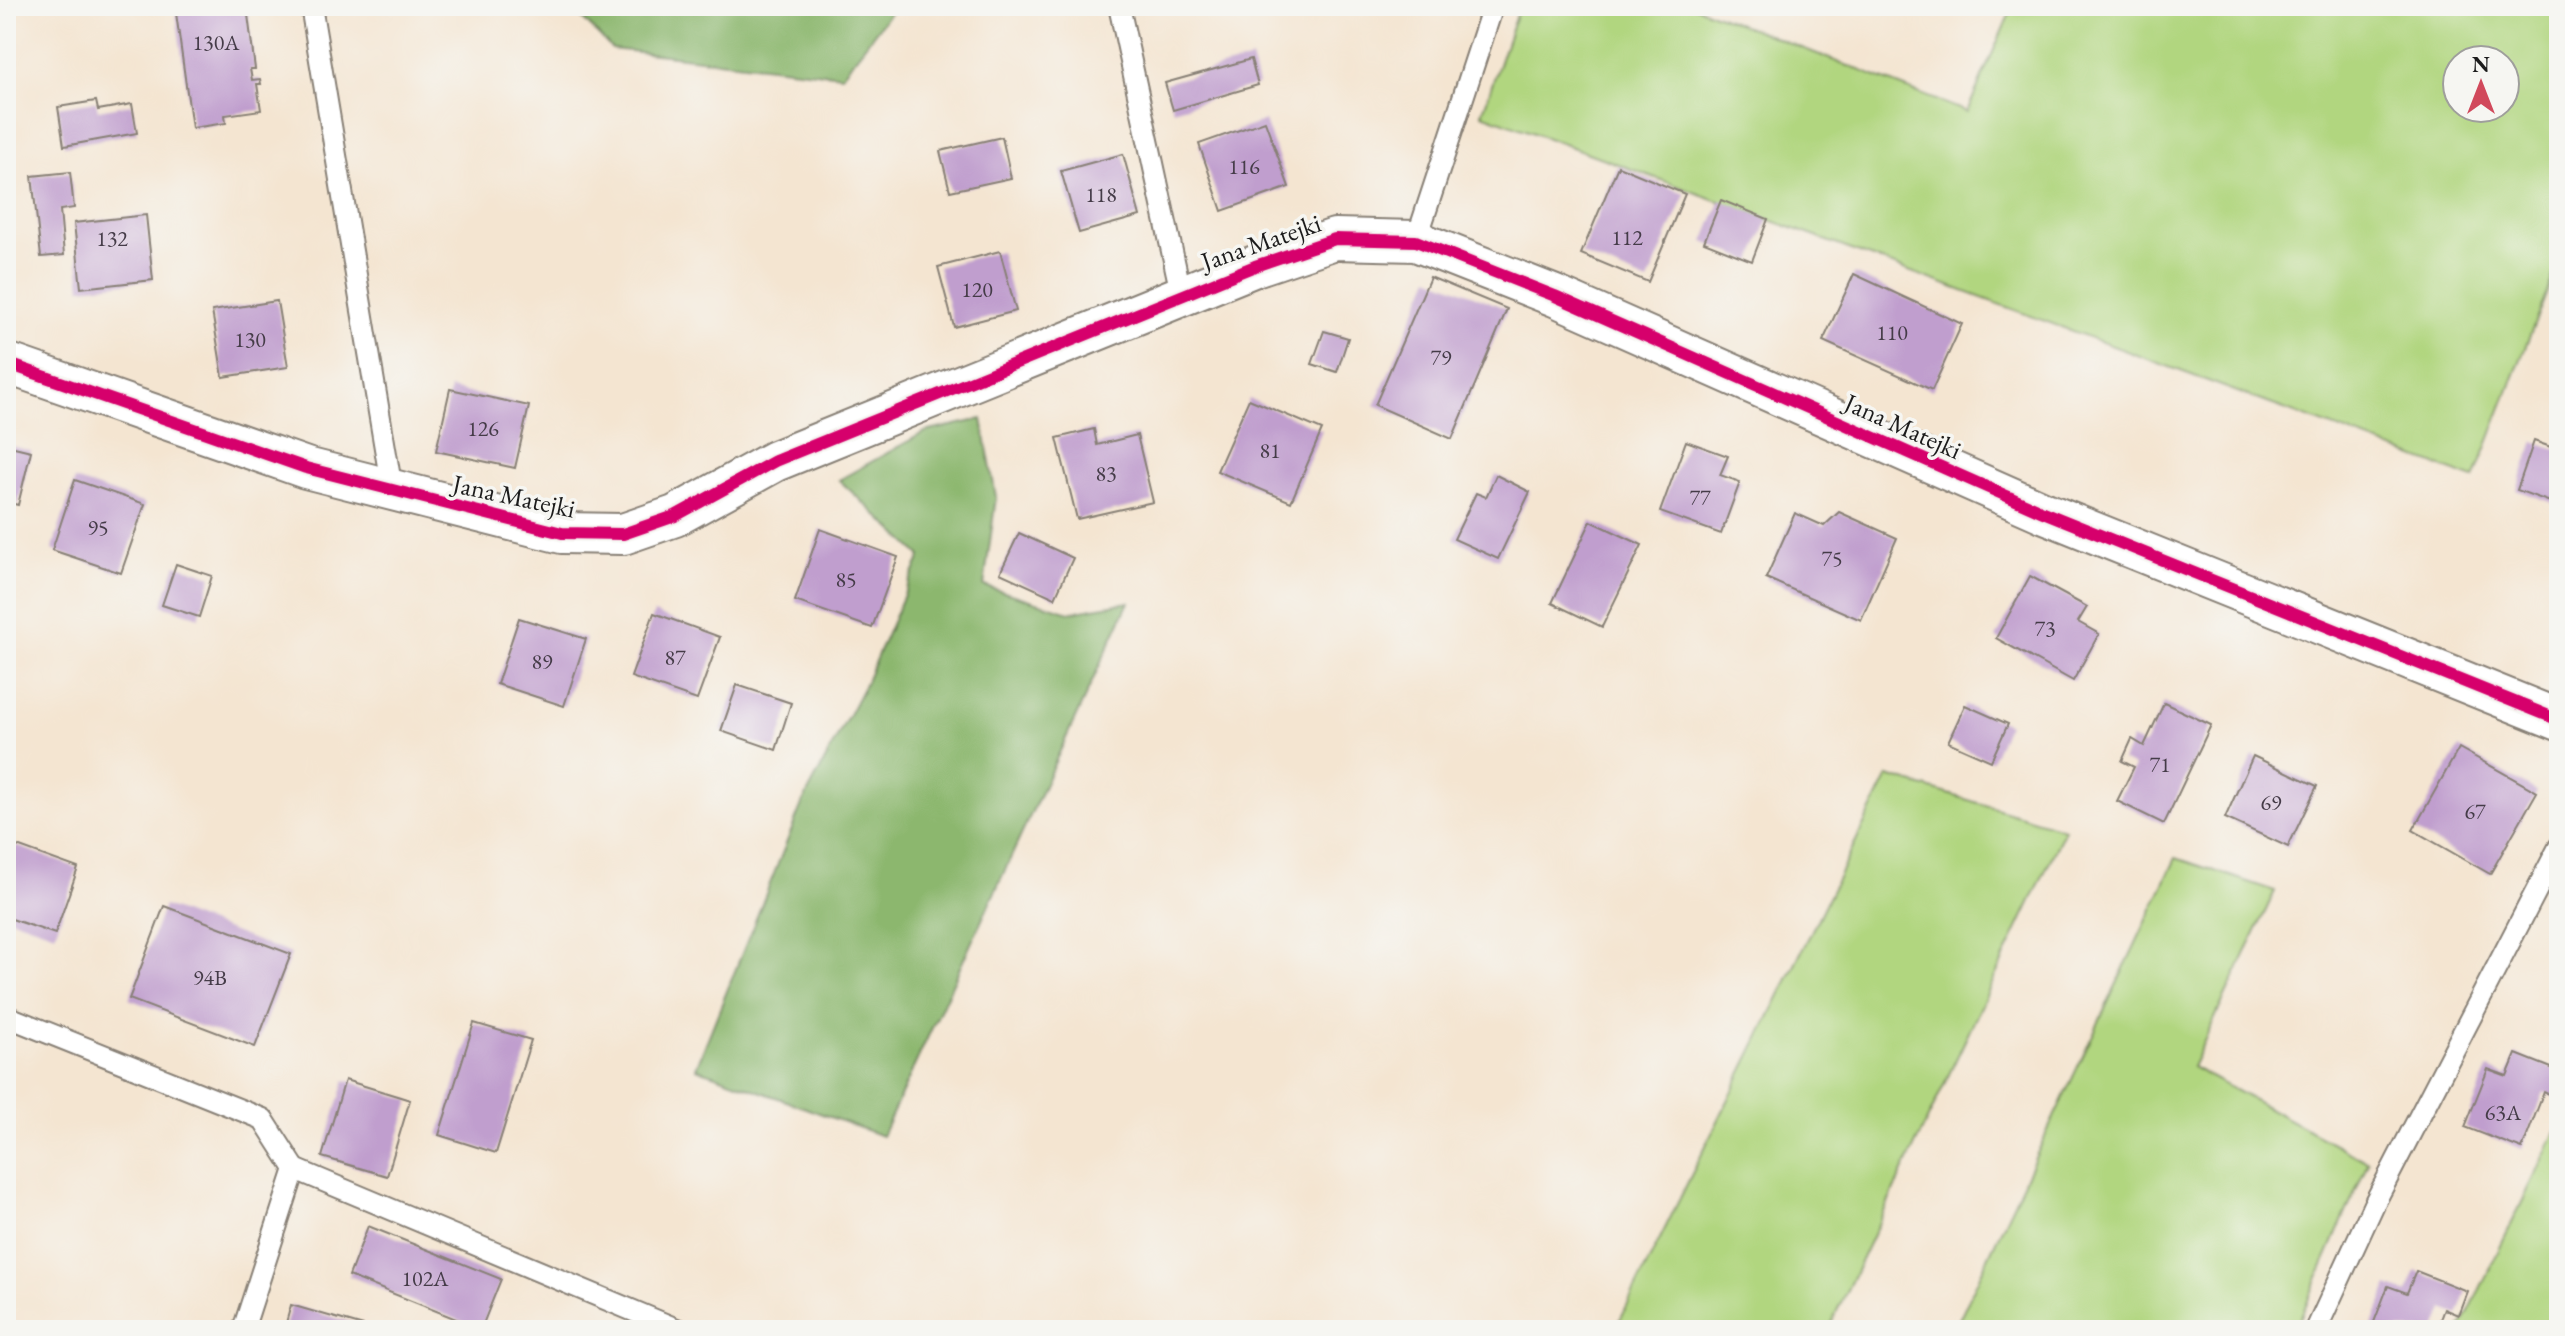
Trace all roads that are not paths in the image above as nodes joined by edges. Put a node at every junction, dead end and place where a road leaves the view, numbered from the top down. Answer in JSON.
{"nodes":[{"id":1,"x":311,"y":6,"type":"edge"},
{"id":2,"x":1119,"y":6,"type":"edge"},
{"id":3,"x":1493,"y":6,"type":"edge"},
{"id":4,"x":1416,"y":241,"type":"junction"},
{"id":5,"x":1181,"y":293,"type":"junction"},
{"id":6,"x":6,"y":363,"type":"edge"},
{"id":7,"x":392,"y":490,"type":"junction"},
{"id":8,"x":2559,"y":720,"type":"edge"},
{"id":9,"x":2559,"y":847,"type":"edge"},
{"id":10,"x":6,"y":1016,"type":"edge"},
{"id":11,"x":295,"y":1169,"type":"junction"},
{"id":12,"x":243,"y":1330,"type":"edge"},
{"id":13,"x":679,"y":1330,"type":"edge"},
{"id":14,"x":2316,"y":1330,"type":"edge"}],
"edges":[{"from":1,"to":7,"type":"lane"},
{"from":2,"to":5,"type":"lane"},
{"from":3,"to":4,"type":"lane"},
{"from":4,"to":5,"type":"street","name":"Jana Matejki"},
{"from":4,"to":8,"type":"street","name":"Jana Matejki"},
{"from":5,"to":7,"type":"street","name":"Jana Matejki"},
{"from":6,"to":7,"type":"street","name":"Jana Matejki"},
{"from":9,"to":14,"type":"lane"},
{"from":10,"to":11,"type":"lane"},
{"from":11,"to":12,"type":"lane"},
{"from":11,"to":13,"type":"lane"}]}
